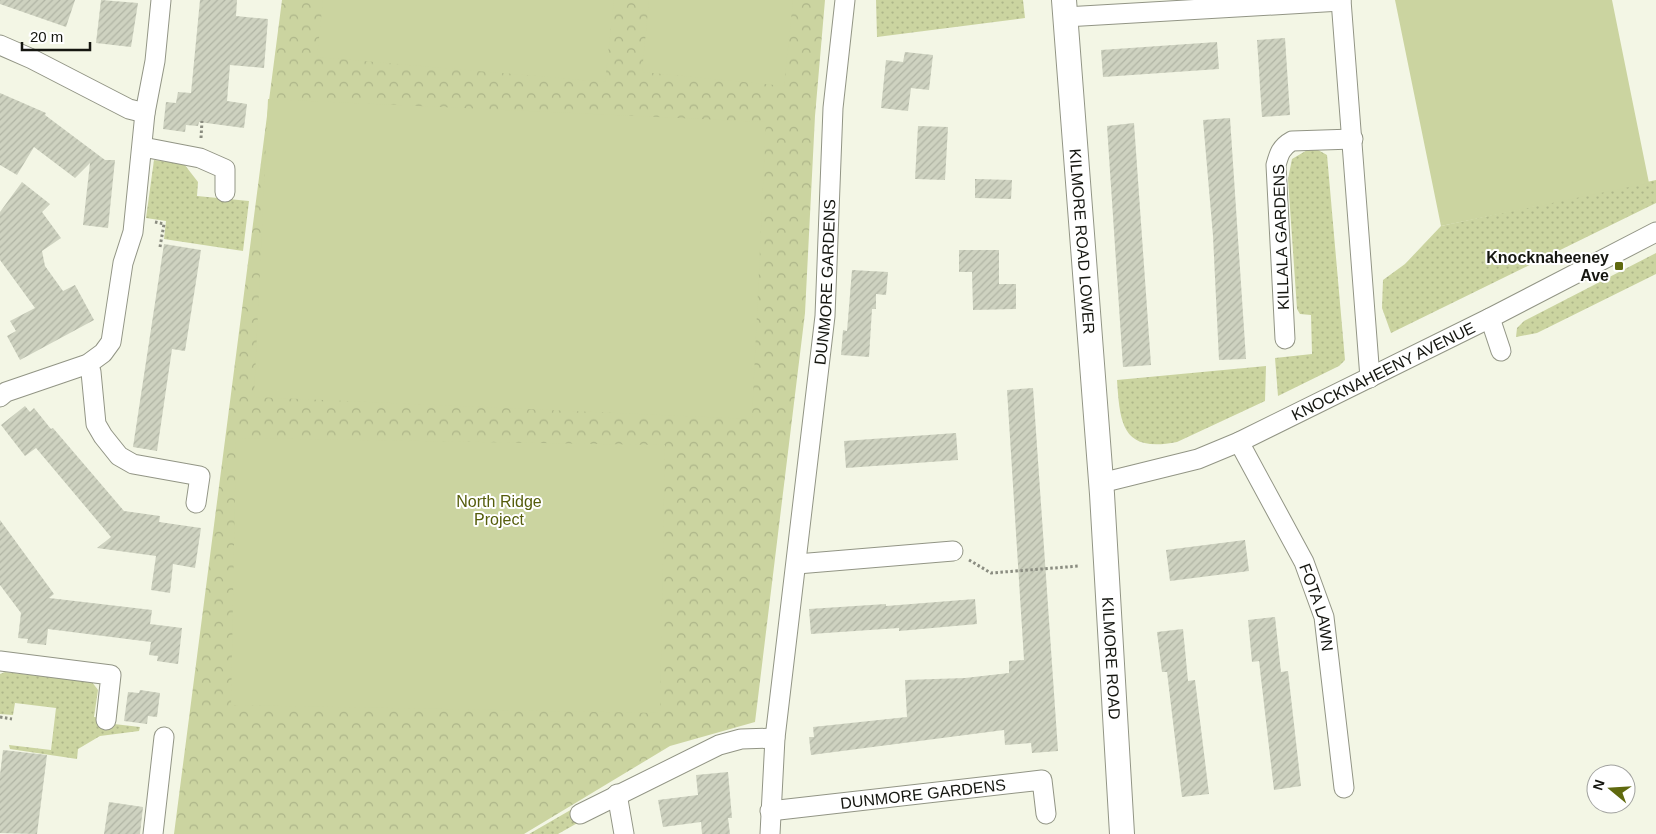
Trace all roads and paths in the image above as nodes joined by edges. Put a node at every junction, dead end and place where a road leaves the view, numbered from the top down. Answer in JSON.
{"nodes":[{"id":1,"x":161,"y":0,"type":"edge"},
{"id":2,"x":845,"y":0,"type":"edge"},
{"id":3,"x":1341,"y":1,"type":"edge"},
{"id":4,"x":1064,"y":9,"type":"edge"},
{"id":5,"x":0,"y":45,"type":"edge"},
{"id":6,"x":145,"y":113,"type":"junction"},
{"id":7,"x":202,"y":121,"type":"dead end"},
{"id":8,"x":1353,"y":138,"type":"junction"},
{"id":9,"x":200,"y":142,"type":"dead end"},
{"id":10,"x":143,"y":147,"type":"junction"},
{"id":11,"x":225,"y":192,"type":"dead end"},
{"id":12,"x":1656,"y":232,"type":"edge"},
{"id":13,"x":1490,"y":318,"type":"junction"},
{"id":14,"x":1285,"y":339,"type":"dead end"},
{"id":15,"x":1501,"y":351,"type":"dead end"},
{"id":16,"x":88,"y":364,"type":"junction"},
{"id":17,"x":1370,"y":378,"type":"junction"},
{"id":18,"x":2,"y":388,"type":"edge"},
{"id":19,"x":1239,"y":442,"type":"junction"},
{"id":20,"x":1101,"y":483,"type":"junction"},
{"id":21,"x":196,"y":503,"type":"dead end"},
{"id":22,"x":954,"y":551,"type":"joint"},
{"id":23,"x":797,"y":564,"type":"junction"},
{"id":24,"x":1079,"y":566,"type":"dead end"},
{"id":25,"x":0,"y":661,"type":"edge"},
{"id":26,"x":0,"y":717,"type":"edge"},
{"id":27,"x":12,"y":719,"type":"dead end"},
{"id":28,"x":106,"y":720,"type":"dead end"},
{"id":29,"x":164,"y":736,"type":"dead end"},
{"id":30,"x":775,"y":738,"type":"junction"},
{"id":31,"x":1344,"y":788,"type":"dead end"},
{"id":32,"x":617,"y":794,"type":"junction"},
{"id":33,"x":770,"y":811,"type":"junction"},
{"id":34,"x":580,"y":814,"type":"dead end"},
{"id":35,"x":1046,"y":814,"type":"dead end"},
{"id":36,"x":153,"y":834,"type":"edge"},
{"id":37,"x":624,"y":834,"type":"edge"},
{"id":38,"x":770,"y":834,"type":"edge"},
{"id":39,"x":1122,"y":834,"type":"edge"}],
"edges":[{"from":1,"to":6,"type":"street"},
{"from":2,"to":23,"type":"street","name":"DUNMORE GARDENS"},
{"from":3,"to":4,"type":"street"},
{"from":3,"to":8,"type":"street"},
{"from":4,"to":20,"type":"street","name":"KILMORE ROAD LOWER"},
{"from":5,"to":6,"type":"street"},
{"from":6,"to":10,"type":"street"},
{"from":7,"to":9,"type":"path"},
{"from":8,"to":14,"type":"street","name":"KILLALA GARDENS"},
{"from":8,"to":17,"type":"street"},
{"from":10,"to":11,"type":"street"},
{"from":10,"to":16,"type":"street"},
{"from":12,"to":13,"type":"street","name":"KNOCKNAHEENY AVENUE"},
{"from":13,"to":15,"type":"street"},
{"from":13,"to":17,"type":"street","name":"KNOCKNAHEENY AVENUE"},
{"from":16,"to":18,"type":"street"},
{"from":16,"to":21,"type":"street"},
{"from":17,"to":19,"type":"street","name":"KNOCKNAHEENY AVENUE"},
{"from":19,"to":20,"type":"street","name":"KNOCKNAHEENY AVENUE"},
{"from":19,"to":31,"type":"street","name":"FOTA LAWN"},
{"from":20,"to":39,"type":"street","name":"KILMORE ROAD"},
{"from":22,"to":23,"type":"street"},
{"from":22,"to":24,"type":"path"},
{"from":23,"to":30,"type":"street","name":"DUNMORE GARDENS"},
{"from":25,"to":28,"type":"street"},
{"from":26,"to":27,"type":"path"},
{"from":29,"to":36,"type":"street"},
{"from":30,"to":32,"type":"street"},
{"from":30,"to":33,"type":"street","name":"DUNMORE GARDENS"},
{"from":32,"to":34,"type":"street"},
{"from":32,"to":37,"type":"street"},
{"from":33,"to":35,"type":"street","name":"DUNMORE GARDENS"},
{"from":33,"to":38,"type":"street","name":"DUNMORE GARDENS"}]}
